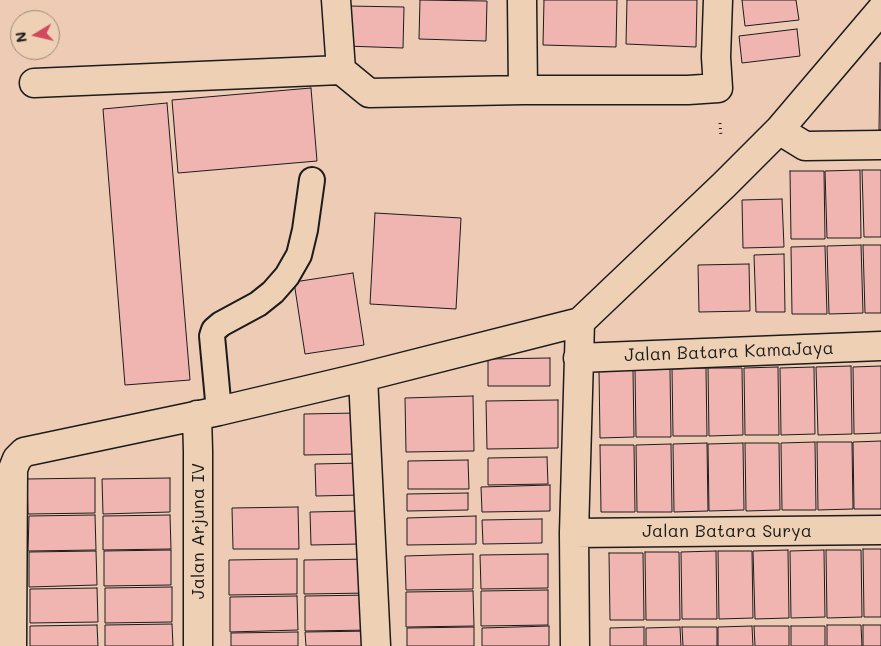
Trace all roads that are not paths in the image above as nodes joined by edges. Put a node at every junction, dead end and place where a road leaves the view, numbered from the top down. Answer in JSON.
{"nodes":[{"id":1,"x":336,"y":0,"type":"edge"},
{"id":2,"x":522,"y":0,"type":"edge"},
{"id":3,"x":718,"y":0,"type":"edge"},
{"id":4,"x":881,"y":10,"type":"edge"},
{"id":5,"x":341,"y":70,"type":"junction"},
{"id":6,"x":34,"y":83,"type":"dead end"},
{"id":7,"x":523,"y":90,"type":"junction"},
{"id":8,"x":779,"y":130,"type":"junction"},
{"id":9,"x":881,"y":145,"type":"edge"},
{"id":10,"x":312,"y":180,"type":"dead end"},
{"id":11,"x":580,"y":322,"type":"junction"},
{"id":12,"x":881,"y":346,"type":"edge"},
{"id":13,"x":578,"y":358,"type":"junction"},
{"id":14,"x":363,"y":377,"type":"junction"},
{"id":15,"x":208,"y":413,"type":"junction"},
{"id":16,"x":881,"y":530,"type":"edge"},
{"id":17,"x":574,"y":532,"type":"junction"},
{"id":18,"x":12,"y":646,"type":"edge"},
{"id":19,"x":198,"y":646,"type":"edge"},
{"id":20,"x":376,"y":646,"type":"edge"},
{"id":21,"x":574,"y":646,"type":"edge"}],
"edges":[{"from":1,"to":5,"type":"street"},
{"from":2,"to":7,"type":"street"},
{"from":3,"to":7,"type":"street"},
{"from":4,"to":8,"type":"street"},
{"from":5,"to":6,"type":"street"},
{"from":5,"to":7,"type":"street"},
{"from":8,"to":9,"type":"street"},
{"from":8,"to":11,"type":"street"},
{"from":10,"to":15,"type":"lane"},
{"from":11,"to":13,"type":"street"},
{"from":11,"to":14,"type":"street"},
{"from":12,"to":13,"type":"street","name":"Jalan Batara KamaJaya"},
{"from":13,"to":17,"type":"street"},
{"from":14,"to":15,"type":"street"},
{"from":14,"to":20,"type":"street"},
{"from":15,"to":18,"type":"street"},
{"from":15,"to":19,"type":"street","name":"Jalan Arjuna IV"},
{"from":16,"to":17,"type":"street","name":"Jalan Batara Surya"},
{"from":17,"to":21,"type":"street"}]}
